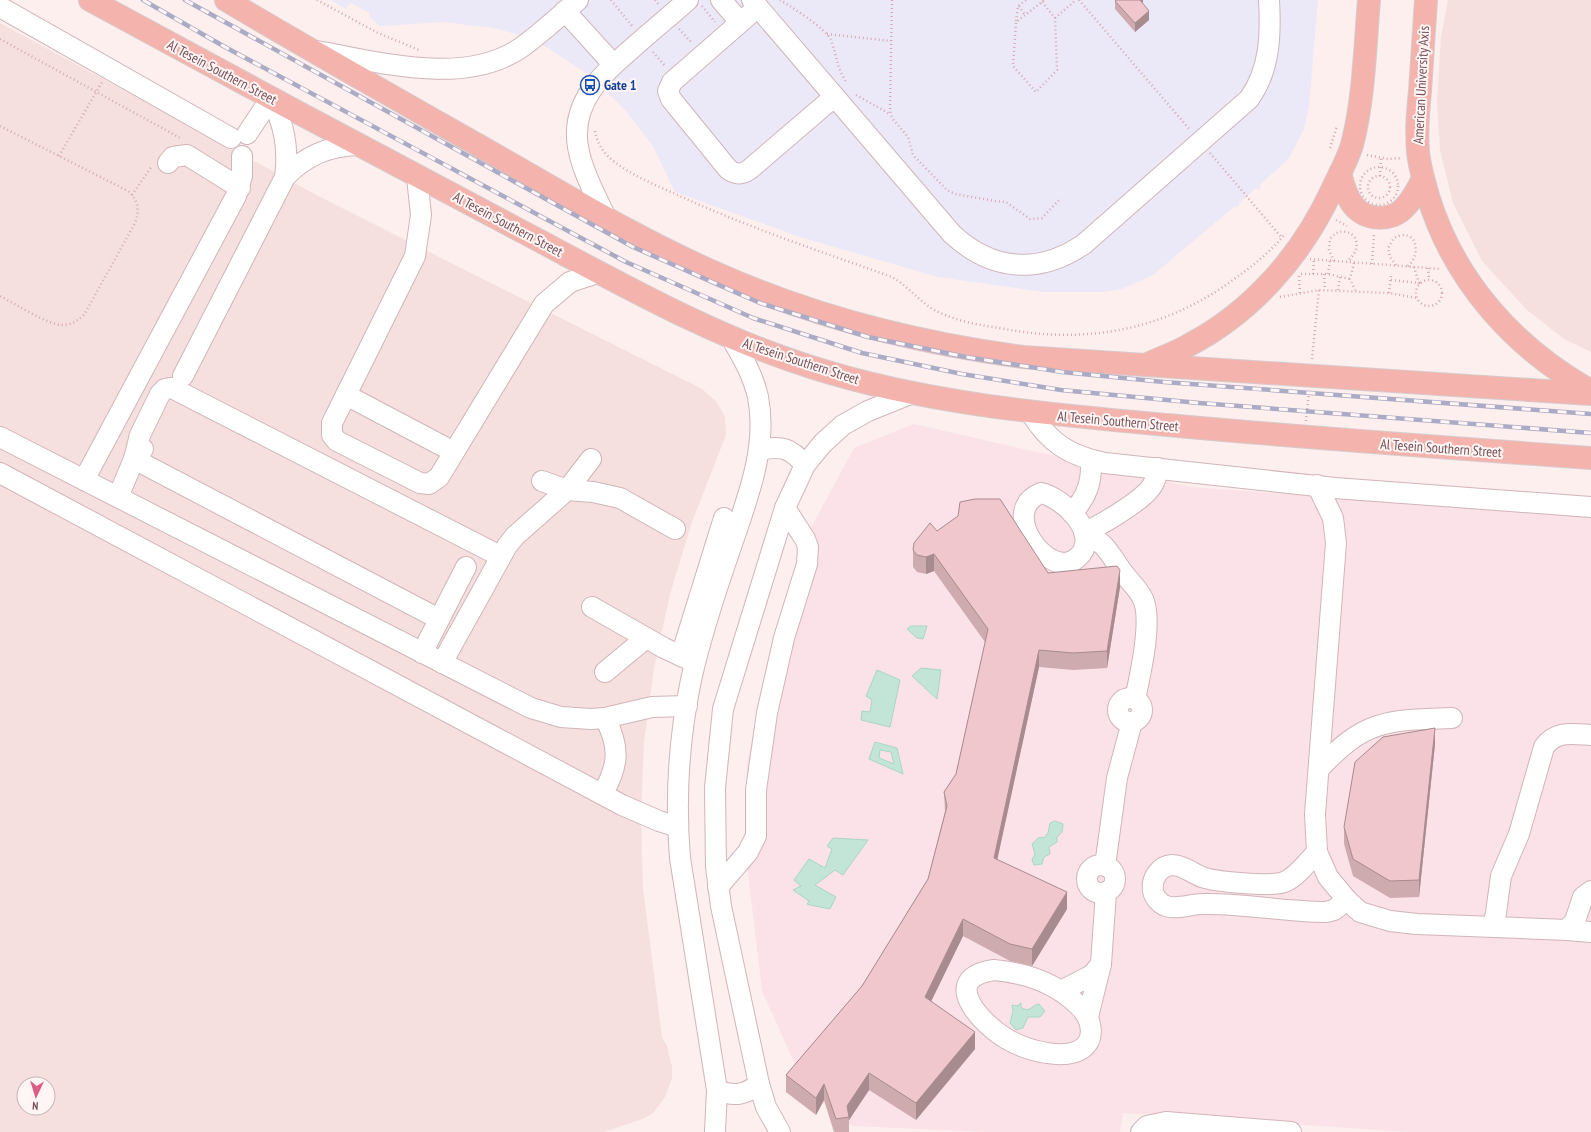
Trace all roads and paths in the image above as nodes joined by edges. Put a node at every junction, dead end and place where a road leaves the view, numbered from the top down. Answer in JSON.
{"nodes":[{"id":1,"x":90,"y":0,"type":"edge"},
{"id":2,"x":226,"y":0,"type":"edge"},
{"id":3,"x":317,"y":0,"type":"edge"},
{"id":4,"x":721,"y":0,"type":"edge"},
{"id":5,"x":780,"y":0,"type":"edge"},
{"id":6,"x":892,"y":0,"type":"edge"},
{"id":7,"x":1026,"y":0,"type":"edge"},
{"id":8,"x":1078,"y":0,"type":"edge"},
{"id":9,"x":1269,"y":0,"type":"edge"},
{"id":10,"x":1369,"y":0,"type":"edge"},
{"id":11,"x":1426,"y":0,"type":"edge"},
{"id":12,"x":1043,"y":1,"type":"edge"},
{"id":13,"x":694,"y":2,"type":"edge"},
{"id":14,"x":755,"y":3,"type":"edge"},
{"id":15,"x":572,"y":6,"type":"edge"},
{"id":16,"x":1018,"y":6,"type":"junction"},
{"id":17,"x":0,"y":7,"type":"edge"},
{"id":18,"x":1025,"y":15,"type":"junction"},
{"id":19,"x":1055,"y":18,"type":"junction"},
{"id":20,"x":1016,"y":22,"type":"junction"},
{"id":21,"x":733,"y":28,"type":"junction"},
{"id":22,"x":827,"y":34,"type":"junction"},
{"id":23,"x":0,"y":39,"type":"edge"},
{"id":24,"x":891,"y":41,"type":"junction"},
{"id":25,"x":310,"y":50,"type":"junction"},
{"id":26,"x":421,"y":50,"type":"dead end"},
{"id":27,"x":613,"y":64,"type":"junction"},
{"id":28,"x":100,"y":87,"type":"dead end"},
{"id":29,"x":841,"y":91,"type":"junction"},
{"id":30,"x":96,"y":92,"type":"junction"},
{"id":31,"x":854,"y":93,"type":"dead end"},
{"id":32,"x":271,"y":98,"type":"junction"},
{"id":33,"x":890,"y":114,"type":"junction"},
{"id":34,"x":1338,"y":121,"type":"dead end"},
{"id":35,"x":0,"y":126,"type":"edge"},
{"id":36,"x":595,"y":126,"type":"dead end"},
{"id":37,"x":239,"y":136,"type":"junction"},
{"id":38,"x":186,"y":142,"type":"dead end"},
{"id":39,"x":1200,"y":142,"type":"junction"},
{"id":40,"x":358,"y":145,"type":"junction"},
{"id":41,"x":1352,"y":146,"type":"junction"},
{"id":42,"x":1330,"y":151,"type":"dead end"},
{"id":43,"x":1418,"y":152,"type":"junction"},
{"id":44,"x":59,"y":156,"type":"junction"},
{"id":45,"x":1381,"y":159,"type":"junction"},
{"id":46,"x":168,"y":163,"type":"dead end"},
{"id":47,"x":1380,"y":167,"type":"junction"},
{"id":48,"x":1340,"y":173,"type":"junction"},
{"id":49,"x":1380,"y":176,"type":"junction"},
{"id":50,"x":417,"y":177,"type":"junction"},
{"id":51,"x":1423,"y":178,"type":"junction"},
{"id":52,"x":281,"y":184,"type":"junction"},
{"id":53,"x":240,"y":188,"type":"junction"},
{"id":54,"x":1390,"y":188,"type":"junction"},
{"id":55,"x":1398,"y":189,"type":"junction"},
{"id":56,"x":1061,"y":198,"type":"dead end"},
{"id":57,"x":606,"y":218,"type":"junction"},
{"id":58,"x":1286,"y":232,"type":"dead end"},
{"id":59,"x":1374,"y":234,"type":"dead end"},
{"id":60,"x":1295,"y":260,"type":"junction"},
{"id":61,"x":1330,"y":261,"type":"junction"},
{"id":62,"x":1334,"y":261,"type":"junction"},
{"id":63,"x":1346,"y":262,"type":"junction"},
{"id":64,"x":1354,"y":263,"type":"junction"},
{"id":65,"x":1372,"y":264,"type":"junction"},
{"id":66,"x":1396,"y":266,"type":"junction"},
{"id":67,"x":1407,"y":267,"type":"junction"},
{"id":68,"x":1414,"y":267,"type":"junction"},
{"id":69,"x":1428,"y":268,"type":"junction"},
{"id":70,"x":1462,"y":270,"type":"junction"},
{"id":71,"x":600,"y":272,"type":"junction"},
{"id":72,"x":1312,"y":274,"type":"junction"},
{"id":73,"x":1324,"y":274,"type":"junction"},
{"id":74,"x":1328,"y":274,"type":"junction"},
{"id":75,"x":1391,"y":275,"type":"dead end"},
{"id":76,"x":1340,"y":277,"type":"junction"},
{"id":77,"x":1350,"y":279,"type":"junction"},
{"id":78,"x":1429,"y":279,"type":"junction"},
{"id":79,"x":1391,"y":280,"type":"junction"},
{"id":80,"x":1419,"y":283,"type":"junction"},
{"id":81,"x":1325,"y":290,"type":"junction"},
{"id":82,"x":1338,"y":290,"type":"junction"},
{"id":83,"x":1356,"y":290,"type":"junction"},
{"id":84,"x":1300,"y":293,"type":"junction"},
{"id":85,"x":1389,"y":293,"type":"junction"},
{"id":86,"x":0,"y":296,"type":"edge"},
{"id":87,"x":1417,"y":298,"type":"junction"},
{"id":88,"x":1273,"y":299,"type":"dead end"},
{"id":89,"x":732,"y":339,"type":"junction"},
{"id":90,"x":1149,"y":364,"type":"junction"},
{"id":91,"x":185,"y":371,"type":"dead end"},
{"id":92,"x":1591,"y":392,"type":"edge"},
{"id":93,"x":910,"y":394,"type":"junction"},
{"id":94,"x":346,"y":395,"type":"junction"},
{"id":95,"x":166,"y":407,"type":"dead end"},
{"id":96,"x":1031,"y":413,"type":"junction"},
{"id":97,"x":0,"y":437,"type":"edge"},
{"id":98,"x":321,"y":450,"type":"dead end"},
{"id":99,"x":759,"y":450,"type":"junction"},
{"id":100,"x":454,"y":452,"type":"junction"},
{"id":101,"x":35,"y":455,"type":"junction"},
{"id":102,"x":134,"y":458,"type":"junction"},
{"id":103,"x":1591,"y":458,"type":"edge"},
{"id":104,"x":591,"y":459,"type":"dead end"},
{"id":105,"x":1091,"y":460,"type":"junction"},
{"id":106,"x":805,"y":465,"type":"junction"},
{"id":107,"x":1158,"y":468,"type":"junction"},
{"id":108,"x":0,"y":473,"type":"edge"},
{"id":109,"x":84,"y":480,"type":"junction"},
{"id":110,"x":542,"y":481,"type":"dead end"},
{"id":111,"x":433,"y":482,"type":"junction"},
{"id":112,"x":19,"y":484,"type":"junction"},
{"id":113,"x":1317,"y":485,"type":"junction"},
{"id":114,"x":567,"y":490,"type":"junction"},
{"id":115,"x":118,"y":497,"type":"junction"},
{"id":116,"x":1591,"y":507,"type":"edge"},
{"id":117,"x":785,"y":508,"type":"junction"},
{"id":118,"x":1072,"y":513,"type":"junction"},
{"id":119,"x":724,"y":518,"type":"dead end"},
{"id":120,"x":676,"y":529,"type":"dead end"},
{"id":121,"x":1084,"y":533,"type":"junction"},
{"id":122,"x":500,"y":556,"type":"junction"},
{"id":123,"x":1059,"y":563,"type":"junction"},
{"id":124,"x":466,"y":567,"type":"dead end"},
{"id":125,"x":1104,"y":573,"type":"junction"},
{"id":126,"x":592,"y":608,"type":"dead end"},
{"id":127,"x":440,"y":619,"type":"junction"},
{"id":128,"x":646,"y":638,"type":"junction"},
{"id":129,"x":422,"y":653,"type":"junction"},
{"id":130,"x":689,"y":659,"type":"junction"},
{"id":131,"x":442,"y":663,"type":"junction"},
{"id":132,"x":605,"y":672,"type":"dead end"},
{"id":133,"x":687,"y":706,"type":"junction"},
{"id":134,"x":606,"y":718,"type":"junction"},
{"id":135,"x":1452,"y":718,"type":"dead end"},
{"id":136,"x":1591,"y":735,"type":"edge"},
{"id":137,"x":1320,"y":768,"type":"junction"},
{"id":138,"x":603,"y":793,"type":"junction"},
{"id":139,"x":678,"y":827,"type":"junction"},
{"id":140,"x":1317,"y":852,"type":"junction"},
{"id":141,"x":718,"y":887,"type":"junction"},
{"id":142,"x":1591,"y":891,"type":"edge"},
{"id":143,"x":1347,"y":900,"type":"junction"},
{"id":144,"x":1492,"y":926,"type":"junction"},
{"id":145,"x":1567,"y":930,"type":"junction"},
{"id":146,"x":1591,"y":932,"type":"edge"},
{"id":147,"x":1102,"y":964,"type":"junction"},
{"id":148,"x":1061,"y":991,"type":"junction"},
{"id":149,"x":1088,"y":1017,"type":"junction"},
{"id":150,"x":759,"y":1084,"type":"junction"},
{"id":151,"x":717,"y":1090,"type":"junction"},
{"id":152,"x":715,"y":1132,"type":"edge"},
{"id":153,"x":780,"y":1132,"type":"edge"},
{"id":154,"x":1141,"y":1132,"type":"edge"},
{"id":155,"x":1282,"y":1132,"type":"edge"}],
"edges":[{"from":1,"to":32,"type":"main road","name":"Al Tesein Southern Street"},
{"from":2,"to":25,"type":"main road"},
{"from":3,"to":26,"type":"path"},
{"from":4,"to":21,"type":"street"},
{"from":5,"to":22,"type":"path"},
{"from":6,"to":24,"type":"path"},
{"from":7,"to":16,"type":"path"},
{"from":8,"to":19,"type":"path"},
{"from":8,"to":39,"type":"path"},
{"from":9,"to":39,"type":"street"},
{"from":10,"to":41,"type":"main road"},
{"from":11,"to":43,"type":"main road","name":"American University Axis"},
{"from":12,"to":18,"type":"path"},
{"from":12,"to":19,"type":"path"},
{"from":13,"to":21,"type":"path"},
{"from":13,"to":27,"type":"street"},
{"from":14,"to":21,"type":"street"},
{"from":14,"to":29,"type":"street"},
{"from":15,"to":25,"type":"street"},
{"from":15,"to":27,"type":"street"},
{"from":16,"to":18,"type":"path"},
{"from":16,"to":20,"type":"path"},
{"from":17,"to":37,"type":"street"},
{"from":18,"to":20,"type":"path"},
{"from":19,"to":20,"type":"path"},
{"from":21,"to":29,"type":"street"},
{"from":22,"to":24,"type":"path"},
{"from":22,"to":29,"type":"path"},
{"from":23,"to":30,"type":"path"},
{"from":24,"to":33,"type":"path"},
{"from":25,"to":57,"type":"main road"},
{"from":27,"to":57,"type":"street"},
{"from":28,"to":30,"type":"path"},
{"from":29,"to":39,"type":"street"},
{"from":30,"to":38,"type":"path"},
{"from":30,"to":44,"type":"path"},
{"from":31,"to":33,"type":"path"},
{"from":32,"to":37,"type":"street"},
{"from":32,"to":40,"type":"main road","name":"Al Tesein Southern Street"},
{"from":32,"to":52,"type":"street"},
{"from":33,"to":56,"type":"path"},
{"from":34,"to":42,"type":"path"},
{"from":35,"to":44,"type":"path"},
{"from":36,"to":60,"type":"path"},
{"from":37,"to":53,"type":"street"},
{"from":39,"to":60,"type":"path"},
{"from":40,"to":50,"type":"main road","name":"Al Tesein Southern Street"},
{"from":40,"to":52,"type":"street"},
{"from":41,"to":45,"type":"path"},
{"from":41,"to":48,"type":"main road"},
{"from":43,"to":45,"type":"path"},
{"from":43,"to":51,"type":"main road","name":"American University Axis"},
{"from":44,"to":86,"type":"path"},
{"from":45,"to":47,"type":"path"},
{"from":46,"to":53,"type":"street"},
{"from":47,"to":49,"type":"path"},
{"from":47,"to":55,"type":"path"},
{"from":47,"to":55,"type":"path"},
{"from":48,"to":51,"type":"main road"},
{"from":48,"to":60,"type":"main road"},
{"from":49,"to":54,"type":"path"},
{"from":49,"to":54,"type":"path"},
{"from":50,"to":71,"type":"main road","name":"Al Tesein Southern Street"},
{"from":50,"to":94,"type":"street"},
{"from":51,"to":70,"type":"main road","name":"American University Axis"},
{"from":52,"to":91,"type":"street"},
{"from":53,"to":109,"type":"street"},
{"from":54,"to":55,"type":"path"},
{"from":57,"to":90,"type":"main road"},
{"from":58,"to":60,"type":"path"},
{"from":59,"to":65,"type":"path"},
{"from":60,"to":61,"type":"path"},
{"from":60,"to":72,"type":"path"},
{"from":60,"to":72,"type":"path"},
{"from":60,"to":84,"type":"path"},
{"from":60,"to":90,"type":"main road"},
{"from":61,"to":62,"type":"path"},
{"from":61,"to":74,"type":"path"},
{"from":62,"to":63,"type":"path"},
{"from":62,"to":63,"type":"path"},
{"from":63,"to":64,"type":"path"},
{"from":64,"to":65,"type":"path"},
{"from":64,"to":77,"type":"path"},
{"from":65,"to":66,"type":"path"},
{"from":66,"to":67,"type":"path"},
{"from":66,"to":67,"type":"path"},
{"from":67,"to":68,"type":"path"},
{"from":68,"to":69,"type":"path"},
{"from":68,"to":80,"type":"path"},
{"from":69,"to":70,"type":"path"},
{"from":69,"to":78,"type":"path"},
{"from":70,"to":92,"type":"main road","name":"American University Axis"},
{"from":71,"to":89,"type":"main road","name":"Al Tesein Southern Street"},
{"from":71,"to":100,"type":"street"},
{"from":72,"to":73,"type":"path"},
{"from":73,"to":74,"type":"path"},
{"from":73,"to":81,"type":"path"},
{"from":74,"to":76,"type":"path"},
{"from":75,"to":79,"type":"path"},
{"from":76,"to":77,"type":"path"},
{"from":76,"to":82,"type":"path"},
{"from":77,"to":83,"type":"path"},
{"from":78,"to":80,"type":"path"},
{"from":78,"to":87,"type":"path"},
{"from":79,"to":80,"type":"path"},
{"from":79,"to":85,"type":"path"},
{"from":80,"to":87,"type":"path"},
{"from":81,"to":82,"type":"path"},
{"from":81,"to":84,"type":"path"},
{"from":82,"to":83,"type":"path"},
{"from":83,"to":85,"type":"path"},
{"from":84,"to":88,"type":"path"},
{"from":85,"to":87,"type":"path"},
{"from":89,"to":93,"type":"main road","name":"Al Tesein Southern Street"},
{"from":89,"to":99,"type":"street"},
{"from":90,"to":92,"type":"main road"},
{"from":93,"to":96,"type":"main road","name":"Al Tesein Southern Street"},
{"from":93,"to":106,"type":"street"},
{"from":94,"to":100,"type":"street"},
{"from":94,"to":111,"type":"street"},
{"from":95,"to":102,"type":"street"},
{"from":96,"to":103,"type":"main road","name":"Al Tesein Southern Street"},
{"from":96,"to":105,"type":"street"},
{"from":97,"to":101,"type":"street"},
{"from":98,"to":111,"type":"street"},
{"from":99,"to":106,"type":"street"},
{"from":99,"to":130,"type":"street"},
{"from":100,"to":111,"type":"street"},
{"from":101,"to":109,"type":"street"},
{"from":101,"to":112,"type":"street"},
{"from":102,"to":115,"type":"street"},
{"from":102,"to":122,"type":"street"},
{"from":102,"to":127,"type":"street"},
{"from":104,"to":114,"type":"street"},
{"from":105,"to":107,"type":"street"},
{"from":105,"to":118,"type":"street"},
{"from":106,"to":117,"type":"street"},
{"from":107,"to":113,"type":"street"},
{"from":107,"to":121,"type":"street"},
{"from":108,"to":112,"type":"street"},
{"from":109,"to":115,"type":"street"},
{"from":110,"to":114,"type":"street"},
{"from":112,"to":138,"type":"street"},
{"from":113,"to":116,"type":"street"},
{"from":113,"to":137,"type":"street"},
{"from":114,"to":120,"type":"street"},
{"from":114,"to":122,"type":"street"},
{"from":115,"to":129,"type":"street"},
{"from":117,"to":141,"type":"street"},
{"from":117,"to":141,"type":"street"},
{"from":118,"to":121,"type":"street"},
{"from":118,"to":123,"type":"street"},
{"from":119,"to":130,"type":"street"},
{"from":121,"to":123,"type":"street"},
{"from":121,"to":125,"type":"street"},
{"from":122,"to":131,"type":"street"},
{"from":123,"to":125,"type":"street"},
{"from":124,"to":127,"type":"street"},
{"from":125,"to":147,"type":"street"},
{"from":126,"to":128,"type":"street"},
{"from":127,"to":129,"type":"street"},
{"from":128,"to":130,"type":"street"},
{"from":128,"to":132,"type":"street"},
{"from":129,"to":131,"type":"street"},
{"from":130,"to":133,"type":"street"},
{"from":131,"to":134,"type":"street"},
{"from":133,"to":134,"type":"street"},
{"from":133,"to":139,"type":"street"},
{"from":134,"to":138,"type":"street"},
{"from":135,"to":137,"type":"street"},
{"from":136,"to":144,"type":"street"},
{"from":137,"to":140,"type":"street"},
{"from":138,"to":139,"type":"street"},
{"from":139,"to":151,"type":"street"},
{"from":140,"to":143,"type":"street"},
{"from":140,"to":143,"type":"street"},
{"from":141,"to":150,"type":"street"},
{"from":142,"to":145,"type":"street"},
{"from":143,"to":144,"type":"street"},
{"from":144,"to":145,"type":"street"},
{"from":145,"to":146,"type":"street"},
{"from":147,"to":148,"type":"street"},
{"from":147,"to":149,"type":"street"},
{"from":148,"to":149,"type":"street"},
{"from":148,"to":149,"type":"street"},
{"from":150,"to":151,"type":"street"},
{"from":150,"to":153,"type":"street"},
{"from":151,"to":152,"type":"street"},
{"from":154,"to":155,"type":"street"}]}
